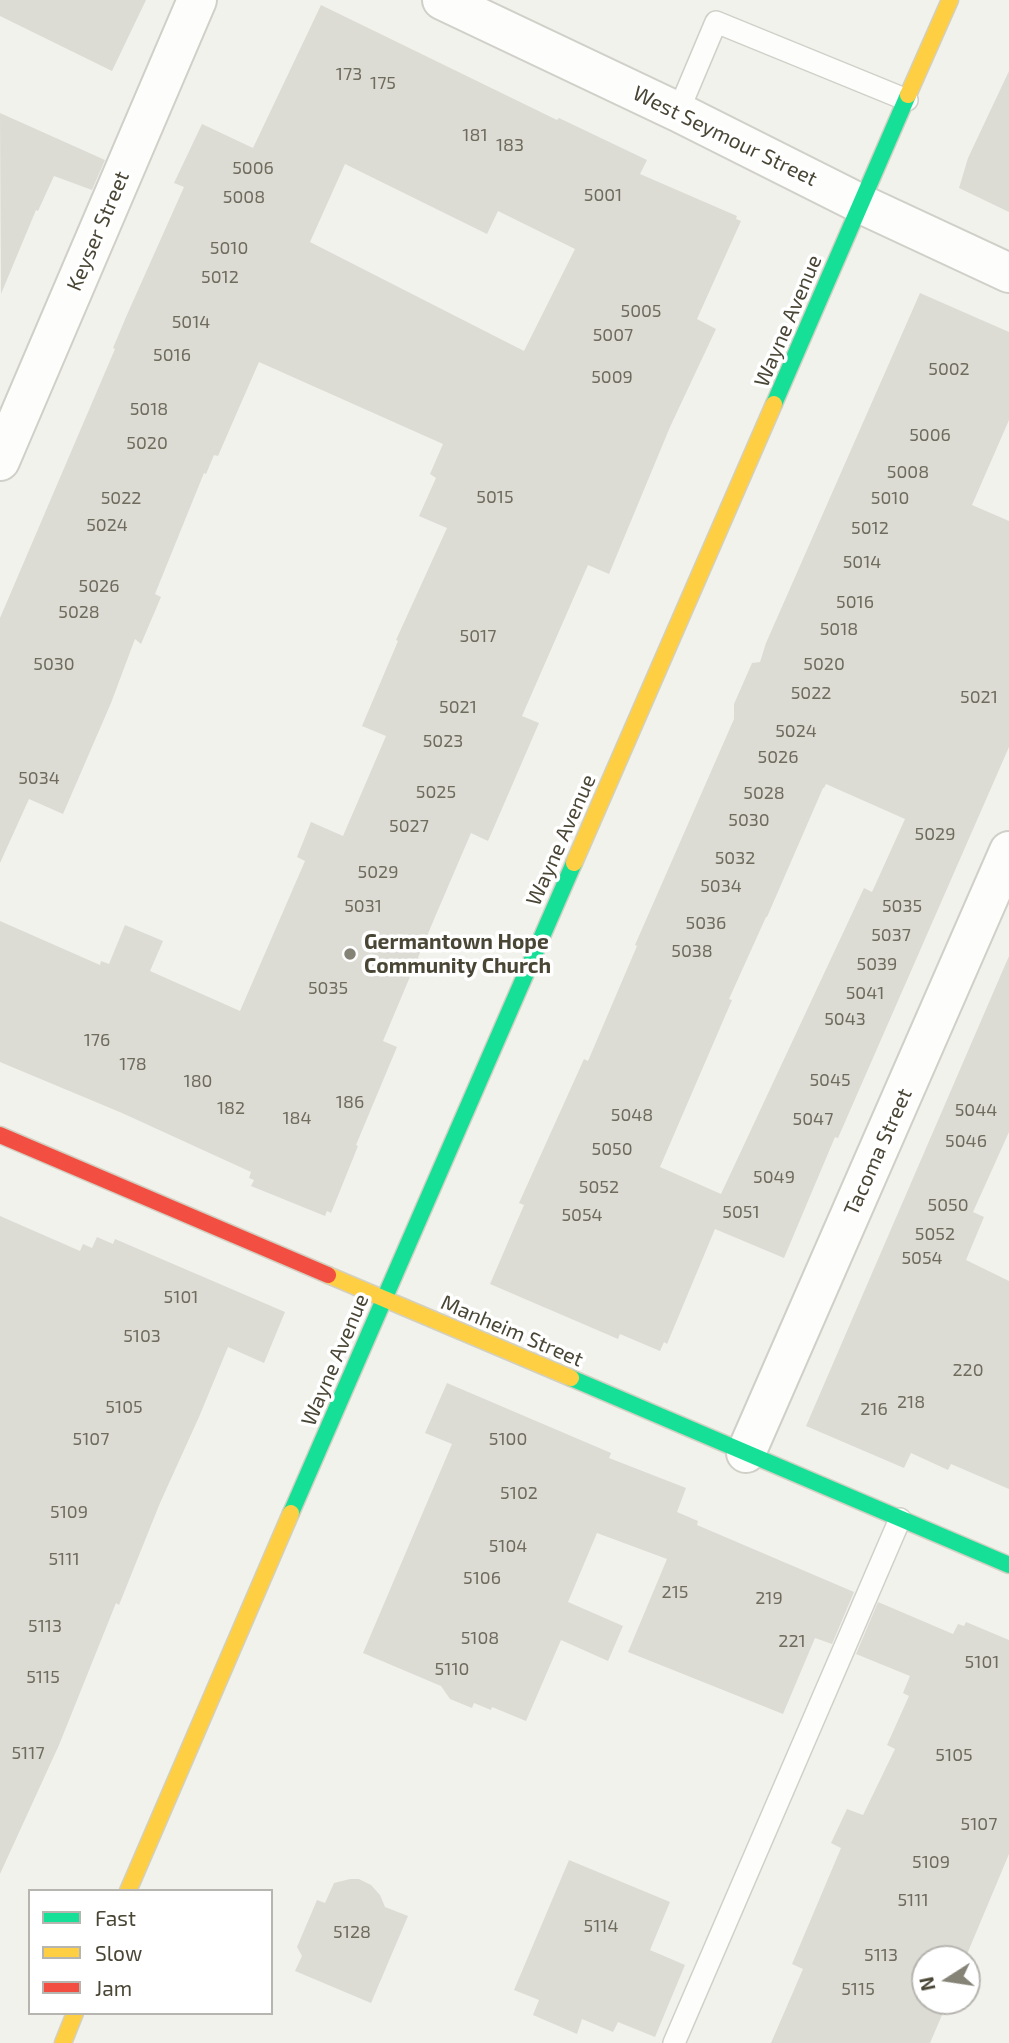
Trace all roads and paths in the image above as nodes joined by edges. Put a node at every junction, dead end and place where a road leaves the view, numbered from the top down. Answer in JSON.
{"nodes":[{"id":1,"x":197,"y":0,"type":"edge"},
{"id":2,"x":442,"y":0,"type":"edge"},
{"id":3,"x":950,"y":0,"type":"edge"},
{"id":4,"x":907,"y":100,"type":"junction"},
{"id":5,"x":678,"y":112,"type":"junction"},
{"id":6,"x":861,"y":204,"type":"junction"},
{"id":7,"x":1009,"y":273,"type":"edge"},
{"id":8,"x":0,"y":461,"type":"edge"},
{"id":9,"x":1009,"y":851,"type":"edge"},
{"id":10,"x":0,"y":1135,"type":"edge"},
{"id":11,"x":384,"y":1299,"type":"junction"},
{"id":12,"x":746,"y":1453,"type":"junction"},
{"id":13,"x":900,"y":1519,"type":"junction"},
{"id":14,"x":1009,"y":1565,"type":"edge"},
{"id":15,"x":129,"y":1889,"type":"edge"},
{"id":16,"x":74,"y":2015,"type":"edge"},
{"id":17,"x":63,"y":2043,"type":"edge"},
{"id":18,"x":674,"y":2043,"type":"edge"}],
"edges":[{"from":1,"to":8,"type":"street","name":"Keyser Street"},
{"from":2,"to":5,"type":"street","name":"West Seymour Street"},
{"from":3,"to":4,"type":"main road","name":"Wayne Avenue"},
{"from":4,"to":5,"type":"lane"},
{"from":4,"to":6,"type":"main road","name":"Wayne Avenue"},
{"from":5,"to":6,"type":"street","name":"West Seymour Street"},
{"from":6,"to":7,"type":"street","name":"West Seymour Street"},
{"from":6,"to":11,"type":"main road","name":"Wayne Avenue"},
{"from":9,"to":12,"type":"street","name":"Tacoma Street"},
{"from":10,"to":11,"type":"main road","name":"Manheim Street"},
{"from":11,"to":12,"type":"main road","name":"Manheim Street"},
{"from":11,"to":15,"type":"main road","name":"Wayne Avenue"},
{"from":12,"to":13,"type":"main road","name":"Manheim Street"},
{"from":13,"to":14,"type":"main road","name":"Manheim Street"},
{"from":13,"to":18,"type":"lane"},
{"from":16,"to":17,"type":"main road"}]}
